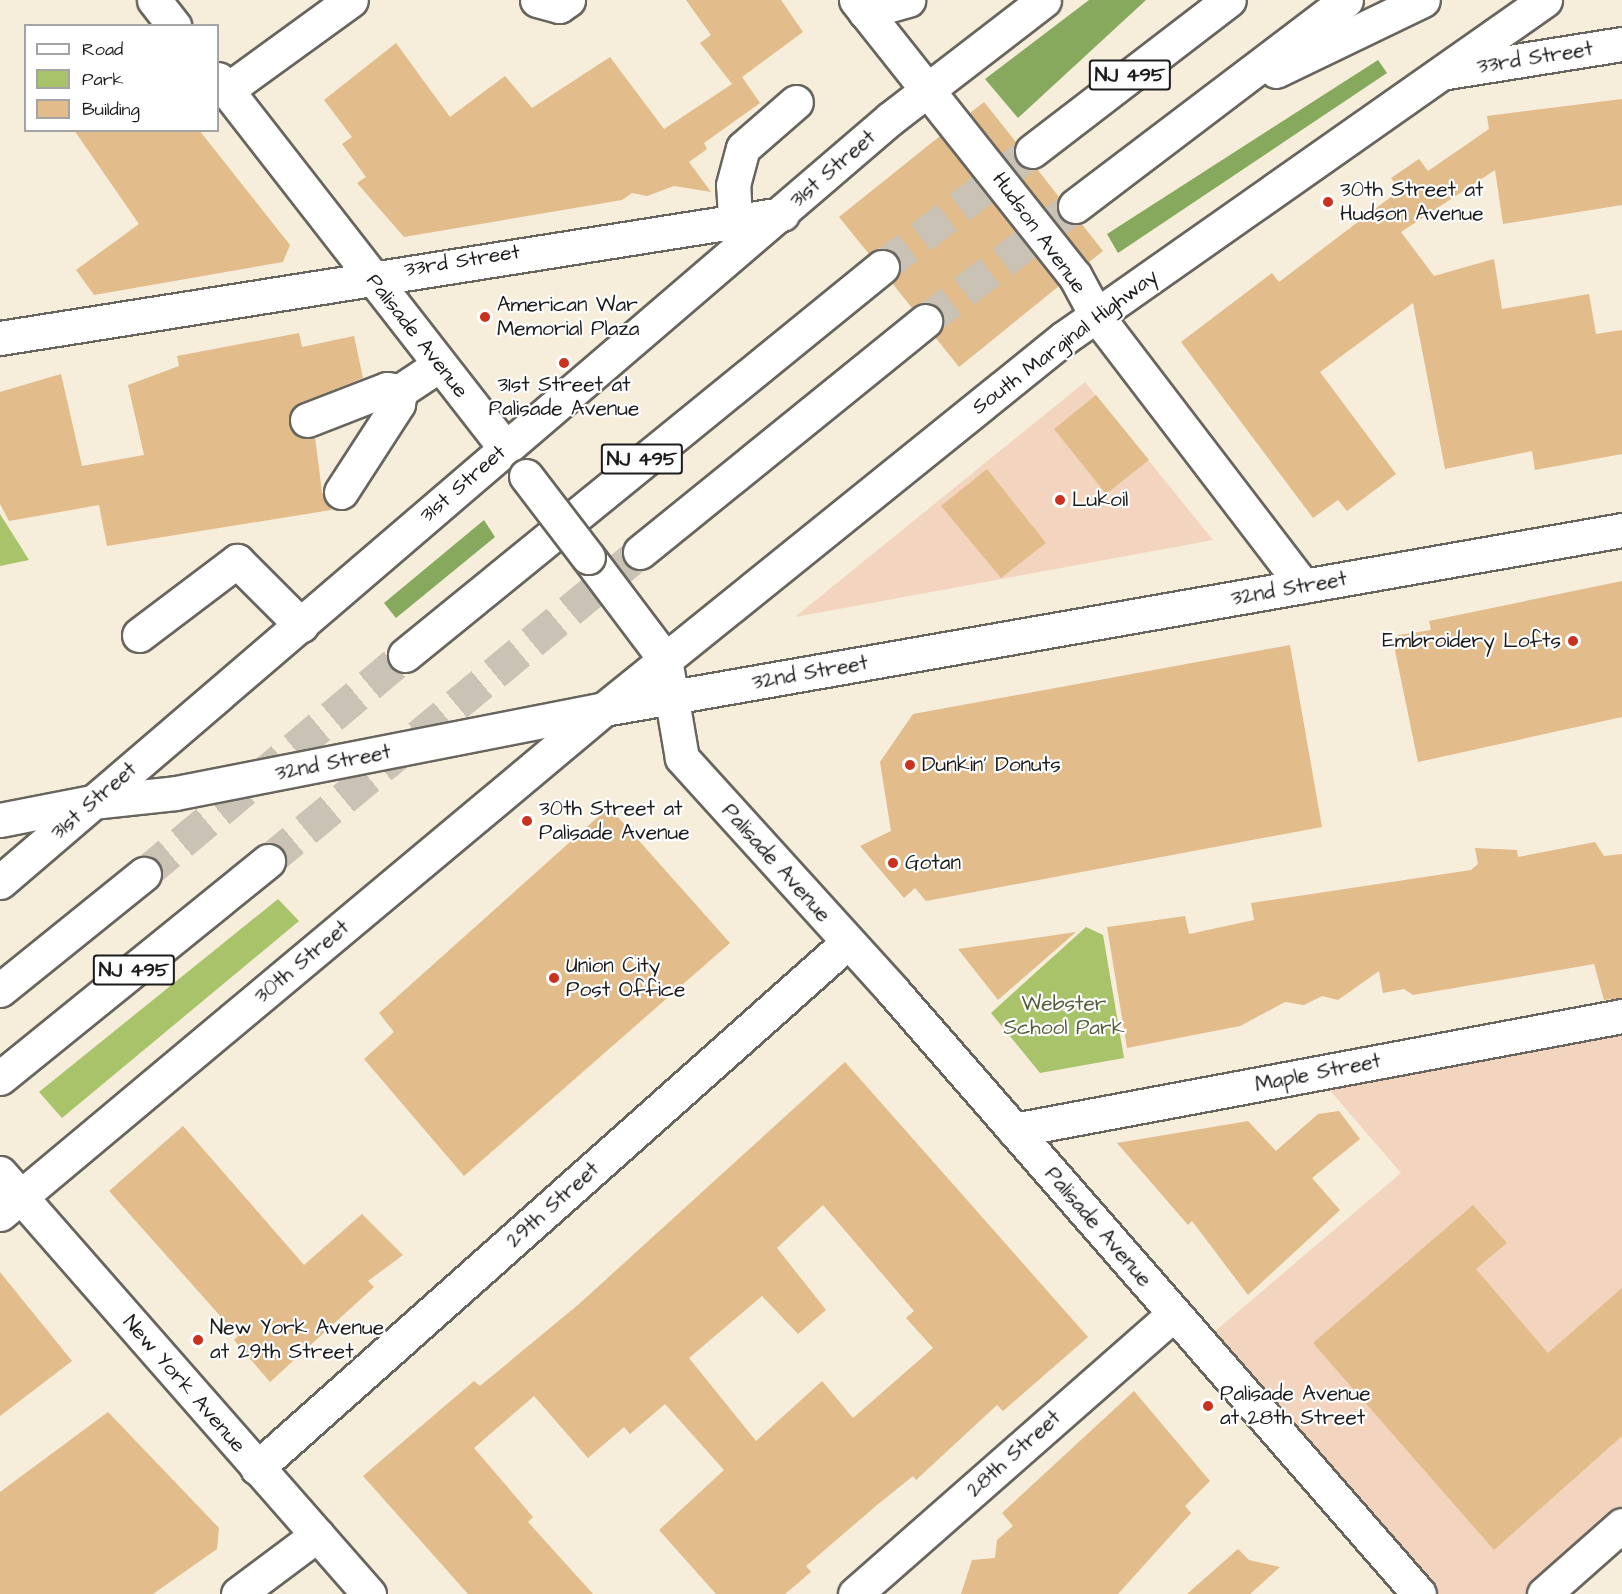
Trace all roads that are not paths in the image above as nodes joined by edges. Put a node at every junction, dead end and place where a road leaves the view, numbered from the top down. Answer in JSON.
{"nodes":[{"id":1,"x":351,"y":0,"type":"edge"},
{"id":2,"x":537,"y":0,"type":"edge"},
{"id":3,"x":568,"y":0,"type":"edge"},
{"id":4,"x":908,"y":0,"type":"edge"},
{"id":5,"x":1044,"y":0,"type":"edge"},
{"id":6,"x":1197,"y":0,"type":"edge"},
{"id":7,"x":1229,"y":0,"type":"edge"},
{"id":8,"x":1346,"y":0,"type":"edge"},
{"id":9,"x":1423,"y":0,"type":"edge"},
{"id":10,"x":1545,"y":0,"type":"edge"},
{"id":11,"x":861,"y":6,"type":"edge"},
{"id":12,"x":1622,"y":44,"type":"edge"},
{"id":13,"x":1448,"y":72,"type":"junction"},
{"id":14,"x":222,"y":84,"type":"edge"},
{"id":15,"x":929,"y":90,"type":"junction"},
{"id":16,"x":1100,"y":98,"type":"junction"},
{"id":17,"x":796,"y":102,"type":"dead end"},
{"id":18,"x":1207,"y":104,"type":"junction"},
{"id":19,"x":1032,"y":151,"type":"tunnel mouth"},
{"id":20,"x":1075,"y":206,"type":"tunnel mouth"},
{"id":21,"x":782,"y":213,"type":"junction"},
{"id":22,"x":735,"y":219,"type":"junction"},
{"id":23,"x":882,"y":267,"type":"tunnel mouth"},
{"id":24,"x":369,"y":276,"type":"junction"},
{"id":25,"x":1096,"y":315,"type":"junction"},
{"id":26,"x":925,"y":321,"type":"tunnel mouth"},
{"id":27,"x":0,"y":338,"type":"edge"},
{"id":28,"x":439,"y":364,"type":"junction"},
{"id":29,"x":399,"y":391,"type":"junction"},
{"id":30,"x":307,"y":420,"type":"dead end"},
{"id":31,"x":505,"y":448,"type":"junction"},
{"id":32,"x":341,"y":492,"type":"dead end"},
{"id":33,"x":1622,"y":530,"type":"edge"},
{"id":34,"x":640,"y":552,"type":"tunnel mouth"},
{"id":35,"x":1303,"y":586,"type":"junction"},
{"id":36,"x":300,"y":625,"type":"junction"},
{"id":37,"x":139,"y":635,"type":"dead end"},
{"id":38,"x":405,"y":655,"type":"tunnel mouth"},
{"id":39,"x":665,"y":659,"type":"junction"},
{"id":40,"x":670,"y":697,"type":"junction"},
{"id":41,"x":604,"y":709,"type":"junction"},
{"id":42,"x":92,"y":802,"type":"junction"},
{"id":43,"x":0,"y":820,"type":"edge"},
{"id":44,"x":268,"y":861,"type":"tunnel mouth"},
{"id":45,"x":144,"y":874,"type":"tunnel mouth"},
{"id":46,"x":0,"y":882,"type":"edge"},
{"id":47,"x":848,"y":942,"type":"junction"},
{"id":48,"x":0,"y":990,"type":"edge"},
{"id":49,"x":1622,"y":1016,"type":"edge"},
{"id":50,"x":0,"y":1078,"type":"edge"},
{"id":51,"x":1014,"y":1130,"type":"junction"},
{"id":52,"x":7,"y":1195,"type":"edge"},
{"id":53,"x":1173,"y":1315,"type":"junction"},
{"id":54,"x":257,"y":1468,"type":"junction"},
{"id":55,"x":1622,"y":1525,"type":"edge"},
{"id":56,"x":317,"y":1535,"type":"junction"},
{"id":57,"x":238,"y":1594,"type":"edge"},
{"id":58,"x":369,"y":1594,"type":"edge"},
{"id":59,"x":855,"y":1594,"type":"edge"},
{"id":60,"x":1419,"y":1594,"type":"edge"},
{"id":61,"x":1544,"y":1594,"type":"edge"}],
"edges":[{"from":1,"to":14,"type":"main road"},
{"from":2,"to":3,"type":"main road"},
{"from":4,"to":11,"type":"main road"},
{"from":5,"to":15,"type":"main road","name":"31st Street"},
{"from":6,"to":16,"type":"main road"},
{"from":7,"to":16,"type":"main road","number":"NJ 495"},
{"from":8,"to":18,"type":"main road","number":"NJ 495"},
{"from":9,"to":18,"type":"main road"},
{"from":10,"to":13,"type":"main road","name":"South Marginal Highway"},
{"from":11,"to":15,"type":"main road","name":"Hudson Avenue"},
{"from":12,"to":13,"type":"main road","name":"33rd Street"},
{"from":13,"to":25,"type":"main road","name":"South Marginal Highway"},
{"from":14,"to":24,"type":"main road","name":"Palisade Avenue"},
{"from":15,"to":21,"type":"main road","name":"31st Street"},
{"from":15,"to":25,"type":"main road","name":"Hudson Avenue"},
{"from":16,"to":19,"type":"main road","number":"NJ 495"},
{"from":17,"to":22,"type":"main road"},
{"from":18,"to":20,"type":"main road","number":"NJ 495"},
{"from":21,"to":22,"type":"main road","name":"33rd Street"},
{"from":21,"to":31,"type":"main road","name":"31st Street"},
{"from":22,"to":24,"type":"main road","name":"33rd Street"},
{"from":23,"to":38,"type":"main road","number":"NJ 495"},
{"from":24,"to":27,"type":"main road","name":"33rd Street"},
{"from":24,"to":28,"type":"main road","name":"Palisade Avenue"},
{"from":25,"to":35,"type":"main road","name":"Hudson Avenue"},
{"from":25,"to":39,"type":"main road","name":"South Marginal Highway"},
{"from":26,"to":34,"type":"main road","number":"NJ 495"},
{"from":28,"to":29,"type":"main road"},
{"from":28,"to":31,"type":"main road","name":"Palisade Avenue"},
{"from":29,"to":30,"type":"main road"},
{"from":29,"to":32,"type":"main road"},
{"from":31,"to":36,"type":"main road","name":"31st Street"},
{"from":31,"to":39,"type":"main road","name":"Palisade Avenue","bridge":true},
{"from":33,"to":35,"type":"main road","name":"32nd Street"},
{"from":35,"to":40,"type":"main road","name":"32nd Street"},
{"from":36,"to":37,"type":"main road"},
{"from":36,"to":42,"type":"main road","name":"31st Street"},
{"from":39,"to":40,"type":"main road","name":"Palisade Avenue"},
{"from":39,"to":41,"type":"main road","name":"South Marginal Highway"},
{"from":40,"to":41,"type":"main road","name":"32nd Street"},
{"from":40,"to":47,"type":"main road","name":"Palisade Avenue"},
{"from":41,"to":42,"type":"main road","name":"32nd Street"},
{"from":41,"to":52,"type":"main road","name":"30th Street"},
{"from":42,"to":43,"type":"main road","name":"32nd Street"},
{"from":42,"to":46,"type":"main road","name":"31st Street"},
{"from":44,"to":50,"type":"main road","number":"NJ 495"},
{"from":45,"to":48,"type":"main road","number":"NJ 495"},
{"from":47,"to":51,"type":"main road","name":"Palisade Avenue"},
{"from":47,"to":54,"type":"main road","name":"29th Street"},
{"from":49,"to":51,"type":"main road","name":"Maple Street"},
{"from":51,"to":53,"type":"main road","name":"Palisade Avenue"},
{"from":52,"to":54,"type":"main road","name":"New York Avenue"},
{"from":53,"to":59,"type":"main road","name":"28th Street"},
{"from":53,"to":60,"type":"main road","name":"Palisade Avenue"},
{"from":54,"to":56,"type":"main road","name":"New York Avenue"},
{"from":55,"to":61,"type":"main road"},
{"from":56,"to":57,"type":"main road"},
{"from":56,"to":58,"type":"main road","name":"New York Avenue"}]}
